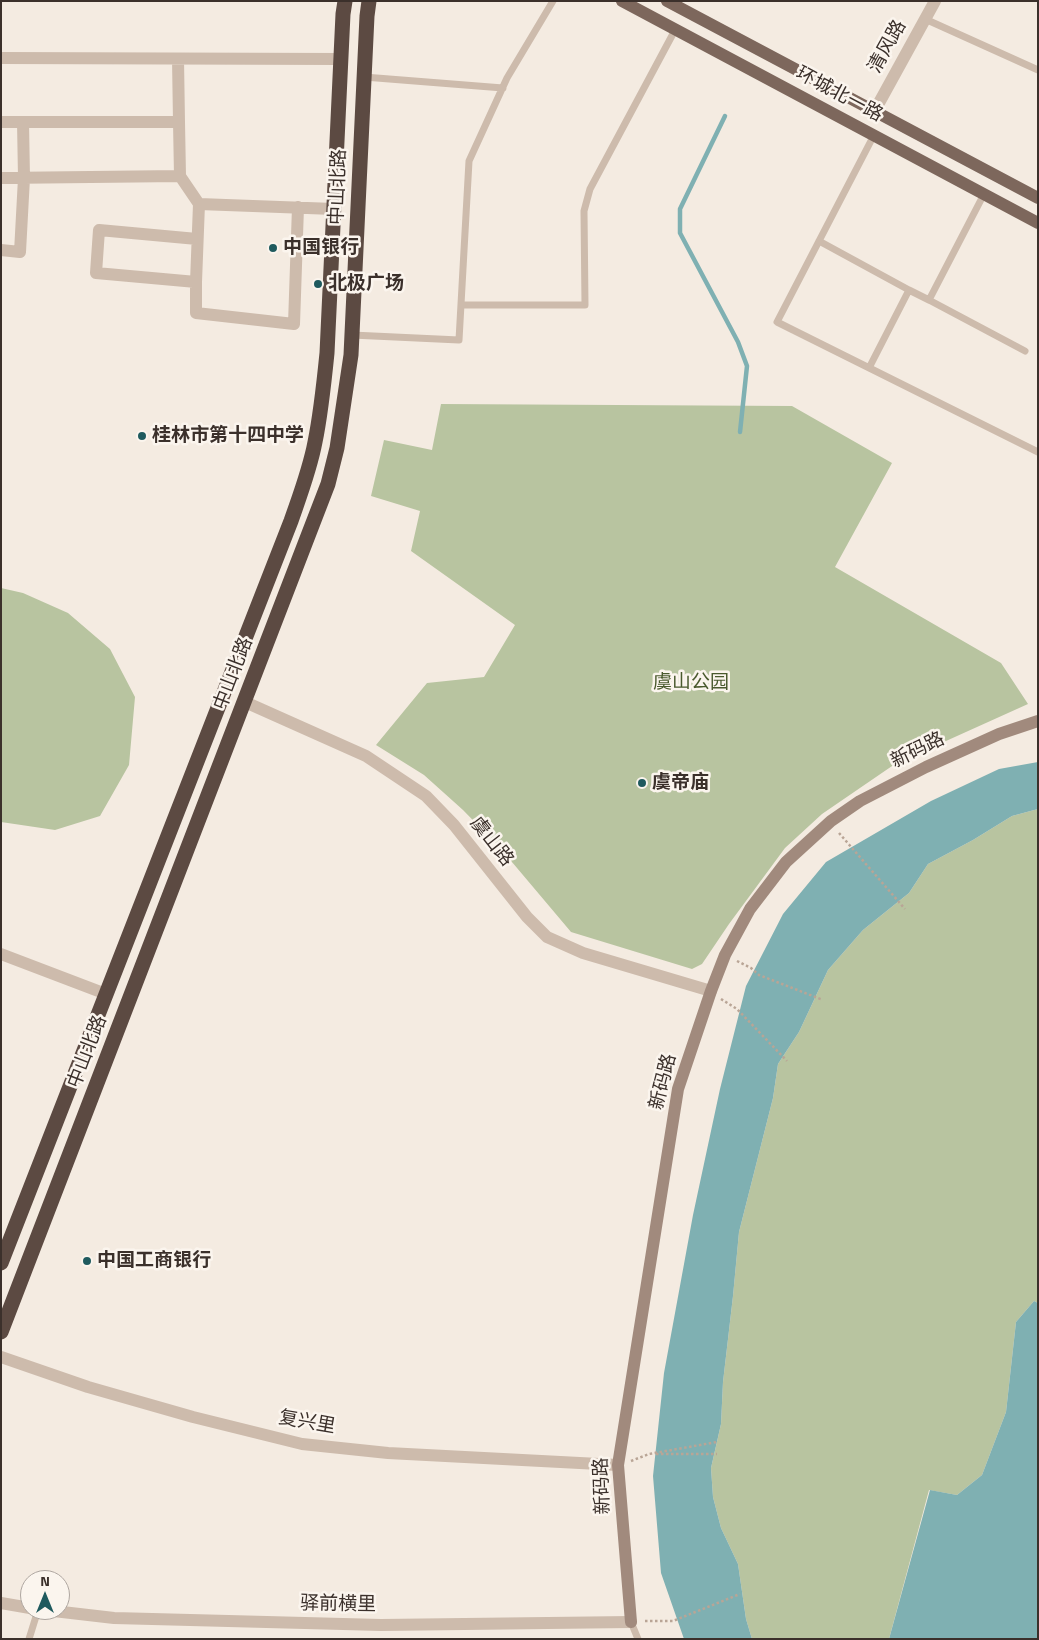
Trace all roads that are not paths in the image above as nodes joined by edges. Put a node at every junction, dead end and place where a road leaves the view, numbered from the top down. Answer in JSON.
{"nodes":[{"id":1,"x":345,"y":1,"type":"edge"},
{"id":2,"x":369,"y":1,"type":"edge"},
{"id":3,"x":553,"y":1,"type":"edge"},
{"id":4,"x":622,"y":1,"type":"edge"},
{"id":5,"x":667,"y":1,"type":"edge"},
{"id":6,"x":935,"y":1,"type":"edge"},
{"id":7,"x":925,"y":19,"type":"junction"},
{"id":8,"x":675,"y":30,"type":"junction"},
{"id":9,"x":1,"y":58,"type":"edge"},
{"id":10,"x":178,"y":59,"type":"junction"},
{"id":11,"x":341,"y":60,"type":"junction"},
{"id":12,"x":1038,"y":70,"type":"edge"},
{"id":13,"x":364,"y":77,"type":"junction"},
{"id":14,"x":503,"y":88,"type":"junction"},
{"id":15,"x":874,"y":112,"type":"junction"},
{"id":16,"x":1,"y":122,"type":"edge"},
{"id":17,"x":23,"y":122,"type":"junction"},
{"id":18,"x":180,"y":122,"type":"junction"},
{"id":19,"x":874,"y":135,"type":"junction"},
{"id":20,"x":180,"y":176,"type":"junction"},
{"id":21,"x":1,"y":178,"type":"edge"},
{"id":22,"x":24,"y":178,"type":"junction"},
{"id":23,"x":984,"y":194,"type":"junction"},
{"id":24,"x":1038,"y":198,"type":"edge"},
{"id":25,"x":199,"y":204,"type":"junction"},
{"id":26,"x":298,"y":207,"type":"junction"},
{"id":27,"x":334,"y":209,"type":"junction"},
{"id":28,"x":1038,"y":223,"type":"edge"},
{"id":29,"x":197,"y":239,"type":"junction"},
{"id":30,"x":819,"y":241,"type":"junction"},
{"id":31,"x":1,"y":250,"type":"edge"},
{"id":32,"x":196,"y":282,"type":"junction"},
{"id":33,"x":909,"y":290,"type":"junction"},
{"id":34,"x":929,"y":300,"type":"junction"},
{"id":35,"x":461,"y":305,"type":"junction"},
{"id":36,"x":352,"y":335,"type":"junction"},
{"id":37,"x":1025,"y":351,"type":"dead end"},
{"id":38,"x":869,"y":368,"type":"junction"},
{"id":39,"x":1038,"y":451,"type":"edge"},
{"id":40,"x":245,"y":702,"type":"junction"},
{"id":41,"x":1038,"y":720,"type":"edge"},
{"id":42,"x":1,"y":954,"type":"edge"},
{"id":43,"x":710,"y":991,"type":"junction"},
{"id":44,"x":106,"y":994,"type":"junction"},
{"id":45,"x":1,"y":1263,"type":"edge"},
{"id":46,"x":1,"y":1332,"type":"edge"},
{"id":47,"x":1,"y":1357,"type":"edge"},
{"id":48,"x":618,"y":1465,"type":"junction"},
{"id":49,"x":1,"y":1603,"type":"edge"},
{"id":50,"x":20,"y":1606,"type":"edge"},
{"id":51,"x":70,"y":1613,"type":"edge"},
{"id":52,"x":35,"y":1620,"type":"edge"},
{"id":53,"x":631,"y":1622,"type":"junction"},
{"id":54,"x":29,"y":1639,"type":"edge"},
{"id":55,"x":638,"y":1639,"type":"edge"}],
"edges":[{"from":1,"to":11,"type":"highway","name":"中山北路"},
{"from":2,"to":13,"type":"highway","name":"中山北路"},
{"from":3,"to":14,"type":"lane"},
{"from":4,"to":8,"type":"main road","name":"环城北一路"},
{"from":5,"to":15,"type":"main road","name":"环城北一路"},
{"from":6,"to":7,"type":"street","name":"清风路"},
{"from":7,"to":12,"type":"lane"},
{"from":7,"to":15,"type":"street","name":"清风路"},
{"from":8,"to":19,"type":"main road","name":"环城北一路"},
{"from":8,"to":35,"type":"lane"},
{"from":9,"to":10,"type":"street"},
{"from":10,"to":11,"type":"street"},
{"from":10,"to":18,"type":"street"},
{"from":11,"to":27,"type":"highway","name":"中山北路"},
{"from":13,"to":14,"type":"lane"},
{"from":13,"to":36,"type":"highway","name":"中山北路"},
{"from":14,"to":35,"type":"lane"},
{"from":15,"to":24,"type":"main road","name":"环城北一路"},
{"from":16,"to":17,"type":"street"},
{"from":17,"to":18,"type":"street"},
{"from":17,"to":22,"type":"street"},
{"from":18,"to":20,"type":"street"},
{"from":19,"to":23,"type":"main road","name":"环城北一路"},
{"from":19,"to":30,"type":"lane"},
{"from":20,"to":22,"type":"street"},
{"from":20,"to":25,"type":"street"},
{"from":21,"to":22,"type":"street"},
{"from":22,"to":31,"type":"street"},
{"from":23,"to":28,"type":"main road","name":"环城北一路"},
{"from":23,"to":34,"type":"lane"},
{"from":25,"to":26,"type":"street"},
{"from":25,"to":29,"type":"street"},
{"from":26,"to":27,"type":"street"},
{"from":26,"to":32,"type":"street"},
{"from":27,"to":44,"type":"highway","name":"中山北路"},
{"from":29,"to":32,"type":"street"},
{"from":29,"to":32,"type":"street"},
{"from":30,"to":33,"type":"lane"},
{"from":30,"to":38,"type":"lane"},
{"from":33,"to":34,"type":"lane"},
{"from":33,"to":38,"type":"lane"},
{"from":34,"to":37,"type":"lane"},
{"from":35,"to":36,"type":"lane"},
{"from":36,"to":40,"type":"highway","name":"中山北路"},
{"from":38,"to":39,"type":"lane"},
{"from":40,"to":43,"type":"street","name":"虞山路"},
{"from":40,"to":46,"type":"highway","name":"中山北路"},
{"from":41,"to":43,"type":"street","name":"新码路"},
{"from":42,"to":44,"type":"street"},
{"from":43,"to":48,"type":"street","name":"新码路"},
{"from":44,"to":45,"type":"highway","name":"中山北路"},
{"from":47,"to":48,"type":"street","name":"复兴里"},
{"from":48,"to":53,"type":"street","name":"新码路"},
{"from":49,"to":50,"type":"street"},
{"from":51,"to":53,"type":"street","name":"驿前横里"},
{"from":52,"to":54,"type":"lane"},
{"from":53,"to":55,"type":"lane"}]}
